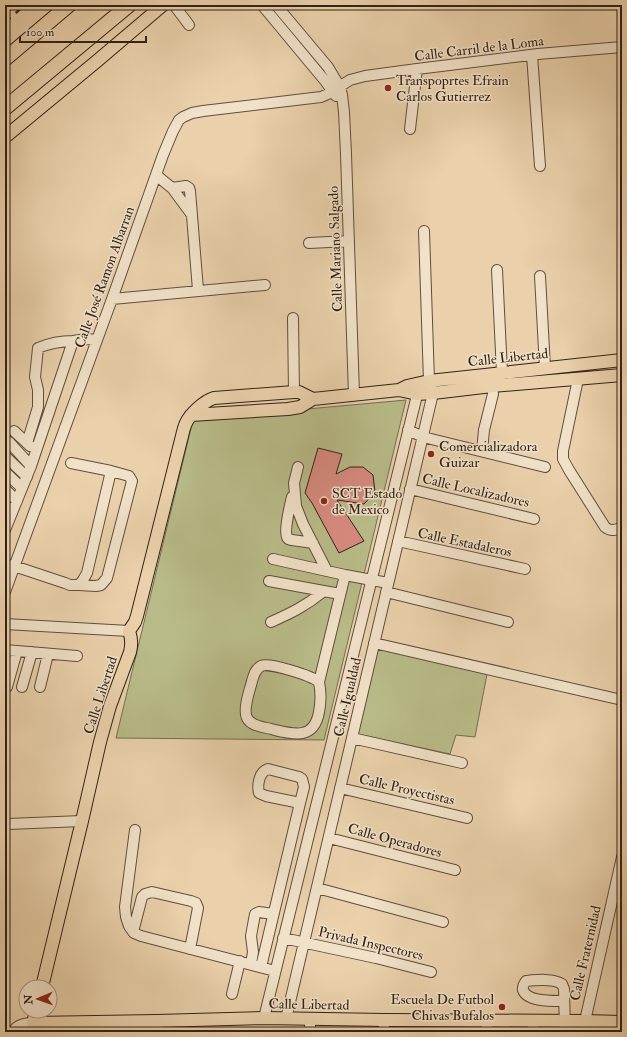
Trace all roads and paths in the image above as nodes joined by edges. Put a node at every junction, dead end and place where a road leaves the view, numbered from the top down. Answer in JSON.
{"nodes":[{"id":1,"x":70,"y":5,"type":"edge"},
{"id":2,"x":129,"y":5,"type":"edge"},
{"id":3,"x":163,"y":5,"type":"edge"},
{"id":4,"x":174,"y":5,"type":"edge"},
{"id":5,"x":262,"y":5,"type":"edge"},
{"id":6,"x":276,"y":5,"type":"edge"},
{"id":7,"x":189,"y":25,"type":"dead end"},
{"id":8,"x":622,"y":47,"type":"edge"},
{"id":9,"x":532,"y":55,"type":"junction"},
{"id":10,"x":5,"y":59,"type":"edge"},
{"id":11,"x":417,"y":69,"type":"junction"},
{"id":12,"x":337,"y":89,"type":"junction"},
{"id":13,"x":5,"y":108,"type":"edge"},
{"id":14,"x":410,"y":129,"type":"dead end"},
{"id":15,"x":5,"y":137,"type":"edge"},
{"id":16,"x":540,"y":166,"type":"dead end"},
{"id":17,"x":156,"y":175,"type":"junction"},
{"id":18,"x":424,"y":231,"type":"dead end"},
{"id":19,"x":349,"y":241,"type":"junction"},
{"id":20,"x":309,"y":243,"type":"dead end"},
{"id":21,"x":497,"y":270,"type":"dead end"},
{"id":22,"x":540,"y":276,"type":"dead end"},
{"id":23,"x":265,"y":285,"type":"dead end"},
{"id":24,"x":198,"y":290,"type":"junction"},
{"id":25,"x":112,"y":299,"type":"junction"},
{"id":26,"x":293,"y":318,"type":"dead end"},
{"id":27,"x":96,"y":340,"type":"junction"},
{"id":28,"x":73,"y":341,"type":"junction"},
{"id":29,"x":622,"y":360,"type":"edge"},
{"id":30,"x":545,"y":368,"type":"junction"},
{"id":31,"x":502,"y":373,"type":"junction"},
{"id":32,"x":622,"y":375,"type":"edge"},
{"id":33,"x":578,"y":379,"type":"junction"},
{"id":34,"x":422,"y":386,"type":"junction"},
{"id":35,"x":492,"y":386,"type":"junction"},
{"id":36,"x":294,"y":392,"type":"junction"},
{"id":37,"x":433,"y":393,"type":"junction"},
{"id":38,"x":354,"y":395,"type":"junction"},
{"id":39,"x":312,"y":399,"type":"junction"},
{"id":40,"x":191,"y":415,"type":"junction"},
{"id":41,"x":408,"y":430,"type":"junction"},
{"id":42,"x":14,"y":431,"type":"dead end"},
{"id":43,"x":423,"y":437,"type":"junction"},
{"id":44,"x":9,"y":442,"type":"dead end"},
{"id":45,"x":27,"y":443,"type":"junction"},
{"id":46,"x":482,"y":451,"type":"junction"},
{"id":47,"x":36,"y":452,"type":"junction"},
{"id":48,"x":5,"y":456,"type":"edge"},
{"id":49,"x":71,"y":463,"type":"dead end"},
{"id":50,"x":31,"y":466,"type":"junction"},
{"id":51,"x":298,"y":467,"type":"dead end"},
{"id":52,"x":545,"y":467,"type":"dead end"},
{"id":53,"x":111,"y":471,"type":"junction"},
{"id":54,"x":5,"y":472,"type":"edge"},
{"id":55,"x":27,"y":478,"type":"junction"},
{"id":56,"x":294,"y":483,"type":"junction"},
{"id":57,"x":22,"y":488,"type":"junction"},
{"id":58,"x":5,"y":489,"type":"edge"},
{"id":59,"x":410,"y":490,"type":"junction"},
{"id":60,"x":17,"y":501,"type":"junction"},
{"id":61,"x":5,"y":504,"type":"edge"},
{"id":62,"x":12,"y":513,"type":"junction"},
{"id":63,"x":534,"y":519,"type":"dead end"},
{"id":64,"x":622,"y":527,"type":"edge"},
{"id":65,"x":5,"y":530,"type":"edge"},
{"id":66,"x":398,"y":541,"type":"junction"},
{"id":67,"x":312,"y":543,"type":"junction"},
{"id":68,"x":273,"y":559,"type":"dead end"},
{"id":69,"x":10,"y":566,"type":"edge"},
{"id":70,"x":525,"y":569,"type":"dead end"},
{"id":71,"x":327,"y":571,"type":"junction"},
{"id":72,"x":345,"y":575,"type":"junction"},
{"id":73,"x":371,"y":580,"type":"junction"},
{"id":74,"x":270,"y":581,"type":"dead end"},
{"id":75,"x":79,"y":585,"type":"junction"},
{"id":76,"x":387,"y":588,"type":"junction"},
{"id":77,"x":324,"y":591,"type":"junction"},
{"id":78,"x":5,"y":592,"type":"edge"},
{"id":79,"x":340,"y":594,"type":"junction"},
{"id":80,"x":271,"y":622,"type":"dead end"},
{"id":81,"x":508,"y":622,"type":"dead end"},
{"id":82,"x":5,"y":624,"type":"edge"},
{"id":83,"x":129,"y":631,"type":"junction"},
{"id":84,"x":374,"y":642,"type":"junction"},
{"id":85,"x":5,"y":650,"type":"edge"},
{"id":86,"x":17,"y":650,"type":"junction"},
{"id":87,"x":32,"y":652,"type":"junction"},
{"id":88,"x":48,"y":654,"type":"junction"},
{"id":89,"x":77,"y":656,"type":"dead end"},
{"id":90,"x":319,"y":682,"type":"junction"},
{"id":91,"x":7,"y":687,"type":"dead end"},
{"id":92,"x":22,"y":687,"type":"dead end"},
{"id":93,"x":40,"y":687,"type":"dead end"},
{"id":94,"x":622,"y":700,"type":"edge"},
{"id":95,"x":352,"y":738,"type":"junction"},
{"id":96,"x":462,"y":763,"type":"dead end"},
{"id":97,"x":340,"y":788,"type":"junction"},
{"id":98,"x":300,"y":803,"type":"junction"},
{"id":99,"x":467,"y":818,"type":"dead end"},
{"id":100,"x":82,"y":821,"type":"junction"},
{"id":101,"x":8,"y":824,"type":"dead end"},
{"id":102,"x":135,"y":830,"type":"dead end"},
{"id":103,"x":329,"y":838,"type":"junction"},
{"id":104,"x":622,"y":857,"type":"edge"},
{"id":105,"x":455,"y":870,"type":"dead end"},
{"id":106,"x":317,"y":888,"type":"junction"},
{"id":107,"x":273,"y":914,"type":"junction"},
{"id":108,"x":443,"y":922,"type":"dead end"},
{"id":109,"x":133,"y":932,"type":"junction"},
{"id":110,"x":283,"y":938,"type":"junction"},
{"id":111,"x":304,"y":942,"type":"junction"},
{"id":112,"x":190,"y":949,"type":"junction"},
{"id":113,"x":240,"y":961,"type":"junction"},
{"id":114,"x":256,"y":966,"type":"junction"},
{"id":115,"x":275,"y":971,"type":"junction"},
{"id":116,"x":431,"y":972,"type":"dead end"},
{"id":117,"x":44,"y":979,"type":"edge"},
{"id":118,"x":232,"y":994,"type":"dead end"},
{"id":119,"x":564,"y":1001,"type":"dead end"},
{"id":120,"x":264,"y":1018,"type":"junction"},
{"id":121,"x":35,"y":1019,"type":"edge"},
{"id":122,"x":286,"y":1019,"type":"junction"},
{"id":123,"x":310,"y":1019,"type":"junction"},
{"id":124,"x":585,"y":1021,"type":"junction"},
{"id":125,"x":622,"y":1022,"type":"edge"},
{"id":126,"x":34,"y":1023,"type":"junction"},
{"id":127,"x":384,"y":1026,"type":"edge"},
{"id":128,"x":487,"y":1026,"type":"edge"},
{"id":129,"x":533,"y":1026,"type":"edge"},
{"id":130,"x":564,"y":1026,"type":"edge"},
{"id":131,"x":157,"y":1027,"type":"edge"},
{"id":132,"x":14,"y":1032,"type":"edge"},
{"id":133,"x":310,"y":1032,"type":"edge"}],
"edges":[{"from":1,"to":10,"type":"highway"},
{"from":2,"to":13,"type":"highway"},
{"from":3,"to":15,"type":"main road"},
{"from":4,"to":7,"type":"street"},
{"from":5,"to":12,"type":"street","name":"Calle Mariano Salgado"},
{"from":6,"to":12,"type":"street","name":"Calle Mariano Salgado"},
{"from":8,"to":9,"type":"street","name":"Calle Carril de la Loma"},
{"from":9,"to":11,"type":"street","name":"Calle Carril de la Loma"},
{"from":9,"to":16,"type":"street"},
{"from":11,"to":12,"type":"street","name":"Calle Carril de la Loma"},
{"from":11,"to":14,"type":"street"},
{"from":12,"to":17,"type":"street","name":"Calle José Ramon Albarran"},
{"from":12,"to":19,"type":"street","name":"Calle Mariano Salgado"},
{"from":17,"to":24,"type":"street"},
{"from":17,"to":25,"type":"street","name":"Calle José Ramon Albarran"},
{"from":18,"to":34,"type":"street","name":"Calle Igualdad"},
{"from":19,"to":20,"type":"street"},
{"from":19,"to":38,"type":"street","name":"Calle Mariano Salgado"},
{"from":21,"to":31,"type":"street"},
{"from":22,"to":30,"type":"street"},
{"from":23,"to":24,"type":"street"},
{"from":24,"to":25,"type":"street"},
{"from":25,"to":27,"type":"street","name":"Calle José Ramon Albarran"},
{"from":26,"to":36,"type":"street"},
{"from":27,"to":28,"type":"street"},
{"from":27,"to":69,"type":"street","name":"Calle José Ramon Albarran"},
{"from":28,"to":45,"type":"street"},
{"from":28,"to":47,"type":"street"},
{"from":29,"to":30,"type":"main road","name":"Calle Libertad"},
{"from":30,"to":31,"type":"main road","name":"Calle Libertad"},
{"from":31,"to":34,"type":"main road","name":"Calle Libertad"},
{"from":32,"to":33,"type":"main road","name":"Calle Libertad"},
{"from":33,"to":35,"type":"main road","name":"Calle Libertad"},
{"from":33,"to":64,"type":"street"},
{"from":34,"to":37,"type":"main road","name":"Calle Libertad"},
{"from":34,"to":38,"type":"main road","name":"Calle Libertad"},
{"from":34,"to":41,"type":"street","name":"Calle Igualdad"},
{"from":35,"to":37,"type":"main road","name":"Calle Libertad"},
{"from":35,"to":46,"type":"street"},
{"from":36,"to":39,"type":"main road","name":"Calle Libertad"},
{"from":36,"to":40,"type":"main road","name":"Calle Libertad"},
{"from":37,"to":43,"type":"street","name":"Calle Igualdad"},
{"from":38,"to":39,"type":"main road","name":"Calle Libertad"},
{"from":39,"to":40,"type":"main road","name":"Calle Libertad"},
{"from":40,"to":83,"type":"main road","name":"Calle Libertad"},
{"from":41,"to":43,"type":"street"},
{"from":41,"to":73,"type":"street","name":"Calle Igualdad"},
{"from":42,"to":45,"type":"street"},
{"from":43,"to":46,"type":"street"},
{"from":43,"to":59,"type":"street","name":"Calle Igualdad"},
{"from":44,"to":50,"type":"street"},
{"from":45,"to":47,"type":"street"},
{"from":46,"to":52,"type":"street"},
{"from":47,"to":50,"type":"street"},
{"from":48,"to":55,"type":"street"},
{"from":49,"to":53,"type":"street"},
{"from":50,"to":55,"type":"street"},
{"from":51,"to":56,"type":"street"},
{"from":53,"to":75,"type":"street"},
{"from":53,"to":75,"type":"street"},
{"from":54,"to":57,"type":"street"},
{"from":55,"to":57,"type":"street"},
{"from":56,"to":67,"type":"street"},
{"from":56,"to":67,"type":"street"},
{"from":57,"to":60,"type":"street"},
{"from":58,"to":60,"type":"street"},
{"from":59,"to":63,"type":"street","name":"Calle Localizadores"},
{"from":59,"to":66,"type":"street","name":"Calle Igualdad"},
{"from":60,"to":62,"type":"street"},
{"from":61,"to":62,"type":"street"},
{"from":62,"to":65,"type":"street"},
{"from":66,"to":70,"type":"street","name":"Calle Estadaleros"},
{"from":66,"to":76,"type":"street","name":"Calle Igualdad"},
{"from":67,"to":71,"type":"street"},
{"from":68,"to":71,"type":"street"},
{"from":69,"to":75,"type":"street"},
{"from":69,"to":78,"type":"street","name":"Calle José Ramon Albarran"},
{"from":71,"to":72,"type":"street"},
{"from":72,"to":73,"type":"street"},
{"from":72,"to":79,"type":"street"},
{"from":73,"to":76,"type":"street"},
{"from":73,"to":110,"type":"street","name":"Calle Igualdad"},
{"from":74,"to":77,"type":"street"},
{"from":76,"to":81,"type":"street"},
{"from":76,"to":84,"type":"street","name":"Calle Igualdad"},
{"from":77,"to":79,"type":"street"},
{"from":77,"to":80,"type":"street"},
{"from":79,"to":90,"type":"street"},
{"from":82,"to":83,"type":"street"},
{"from":83,"to":100,"type":"main road","name":"Calle Libertad"},
{"from":84,"to":94,"type":"street"},
{"from":84,"to":95,"type":"street","name":"Calle Igualdad"},
{"from":85,"to":86,"type":"street"},
{"from":86,"to":87,"type":"street"},
{"from":86,"to":91,"type":"street"},
{"from":87,"to":88,"type":"street"},
{"from":87,"to":92,"type":"street"},
{"from":88,"to":89,"type":"street"},
{"from":88,"to":93,"type":"street"},
{"from":90,"to":90,"type":"street"},
{"from":95,"to":96,"type":"street"},
{"from":95,"to":97,"type":"street","name":"Calle Igualdad"},
{"from":97,"to":99,"type":"street","name":"Calle Proyectistas"},
{"from":97,"to":103,"type":"street","name":"Calle Igualdad"},
{"from":98,"to":98,"type":"street"},
{"from":98,"to":107,"type":"street"},
{"from":100,"to":101,"type":"street"},
{"from":100,"to":117,"type":"main road","name":"Calle Libertad"},
{"from":102,"to":109,"type":"street"},
{"from":103,"to":105,"type":"street","name":"Calle Operadores"},
{"from":103,"to":106,"type":"street","name":"Calle Igualdad"},
{"from":104,"to":124,"type":"street","name":"Calle Fraternidad"},
{"from":106,"to":108,"type":"street"},
{"from":106,"to":111,"type":"street","name":"Calle Igualdad"},
{"from":107,"to":114,"type":"street"},
{"from":107,"to":114,"type":"street"},
{"from":109,"to":112,"type":"street"},
{"from":109,"to":112,"type":"street"},
{"from":110,"to":111,"type":"street","name":"Privada Inspectores"},
{"from":110,"to":115,"type":"street","name":"Calle Igualdad"},
{"from":111,"to":116,"type":"street","name":"Privada Inspectores"},
{"from":111,"to":122,"type":"street","name":"Calle Igualdad"},
{"from":112,"to":113,"type":"street"},
{"from":113,"to":114,"type":"street"},
{"from":113,"to":118,"type":"street"},
{"from":114,"to":115,"type":"street"},
{"from":115,"to":120,"type":"street","name":"Calle Igualdad"},
{"from":119,"to":130,"type":"street"},
{"from":120,"to":122,"type":"main road","name":"Calle Libertad"},
{"from":120,"to":131,"type":"main road","name":"Calle Libertad"},
{"from":121,"to":126,"type":"main road"},
{"from":122,"to":123,"type":"main road","name":"Calle Libertad"},
{"from":123,"to":127,"type":"main road","name":"Calle Libertad"},
{"from":123,"to":133,"type":"street"},
{"from":124,"to":125,"type":"main road","name":"Calle Fraternidad"},
{"from":124,"to":130,"type":"main road","name":"Calle Libertad"},
{"from":126,"to":131,"type":"main road","name":"Calle Libertad"},
{"from":126,"to":132,"type":"street","name":"Calle Libertad"},
{"from":127,"to":128,"type":"main road","name":"Calle Libertad"},
{"from":128,"to":129,"type":"main road","name":"Calle Libertad"},
{"from":129,"to":130,"type":"main road","name":"Calle Libertad"}]}
